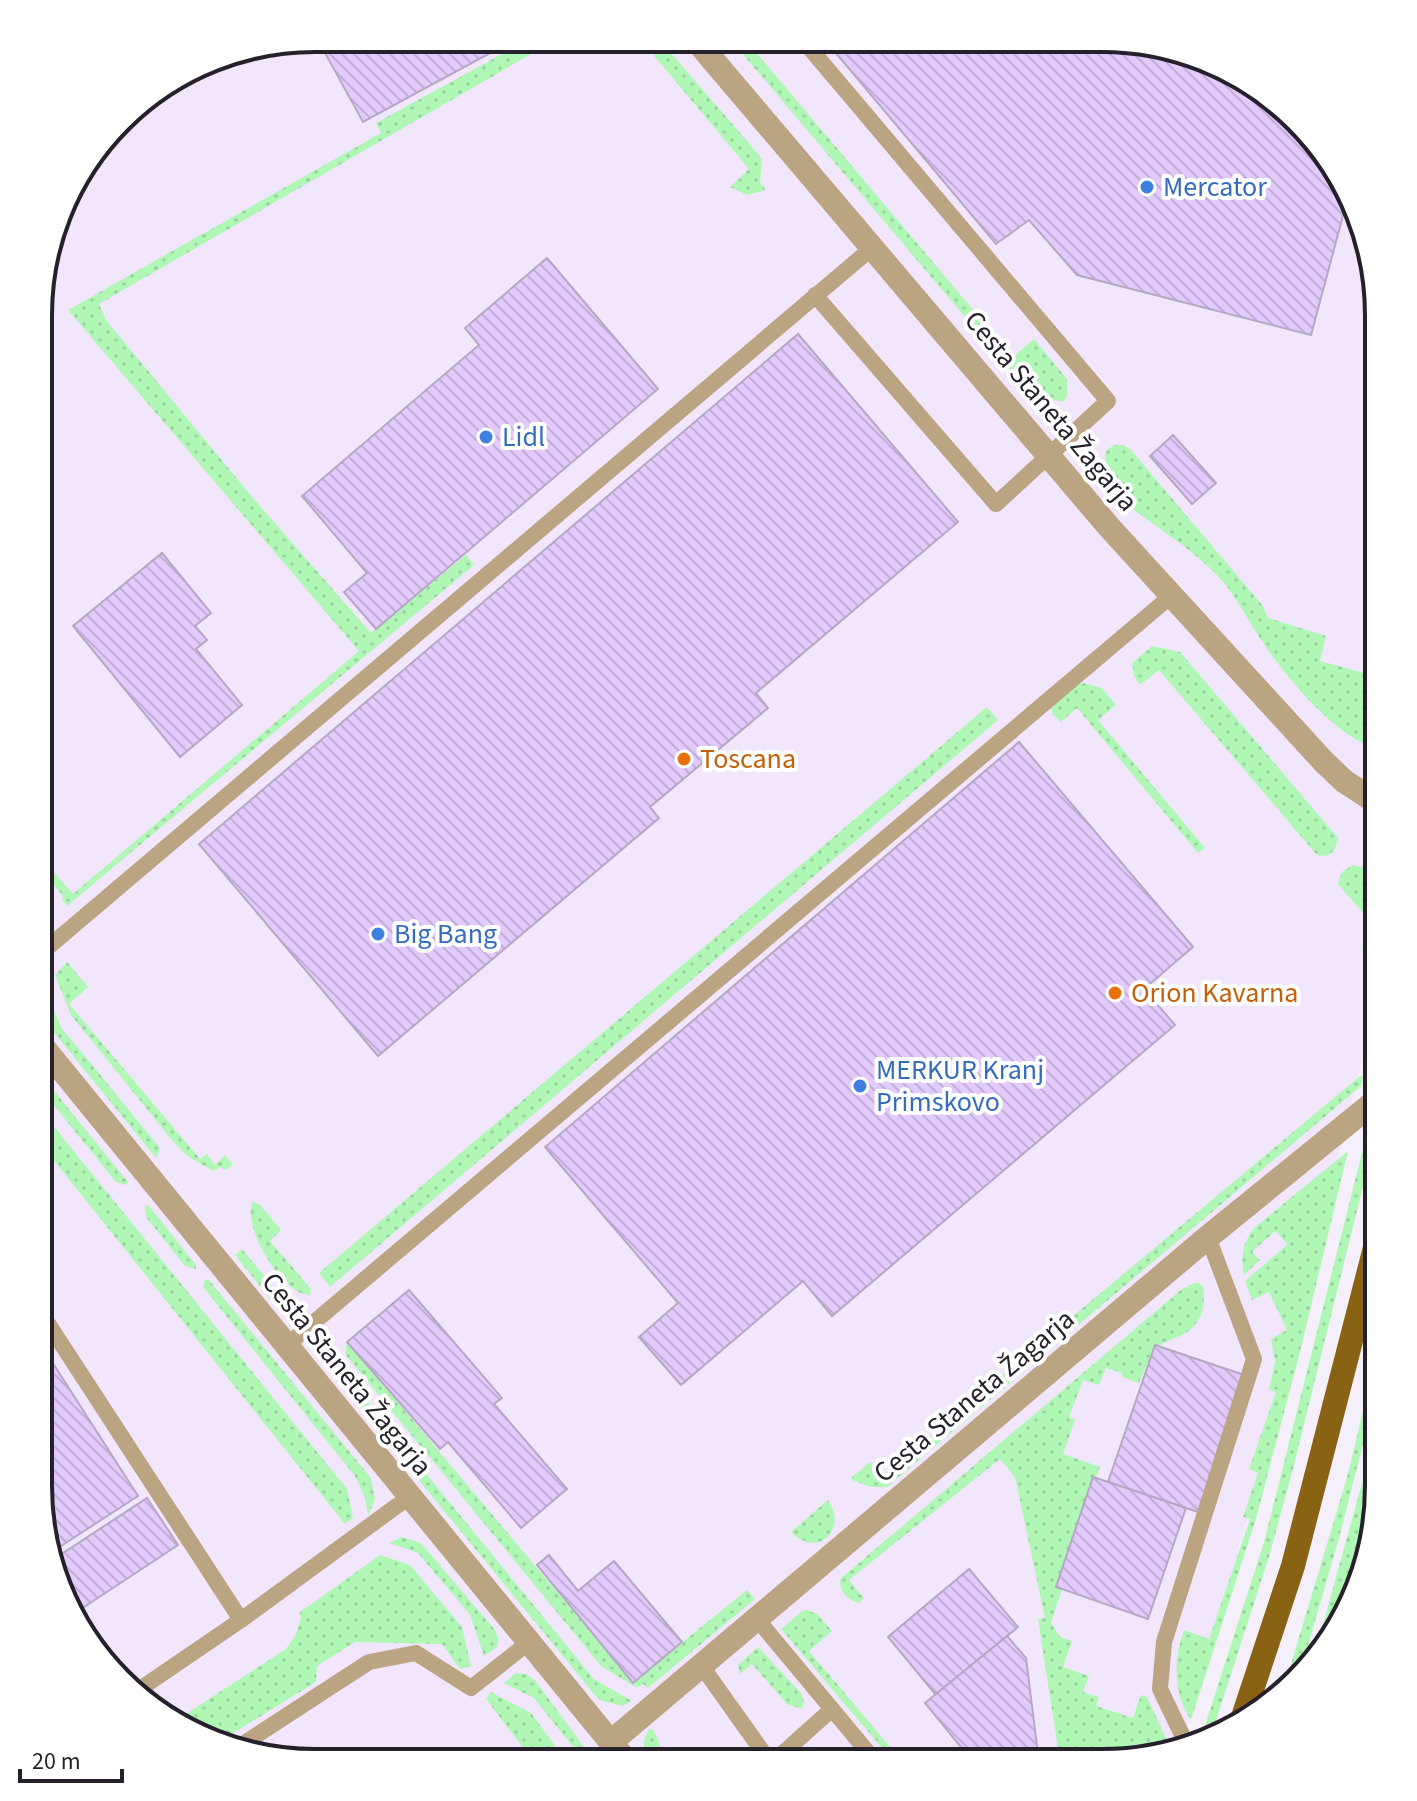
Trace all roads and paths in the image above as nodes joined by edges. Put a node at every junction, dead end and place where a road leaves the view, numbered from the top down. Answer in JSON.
{"nodes":[{"id":1,"x":706,"y":52,"type":"edge"},
{"id":2,"x":813,"y":52,"type":"edge"},
{"id":3,"x":872,"y":248,"type":"junction"},
{"id":4,"x":815,"y":295,"type":"junction"},
{"id":5,"x":1049,"y":456,"type":"junction"},
{"id":6,"x":1171,"y":596,"type":"junction"},
{"id":7,"x":1365,"y":795,"type":"edge"},
{"id":8,"x":52,"y":944,"type":"edge"},
{"id":9,"x":52,"y":1058,"type":"edge"},
{"id":10,"x":1364,"y":1110,"type":"edge"},
{"id":11,"x":1208,"y":1237,"type":"junction"},
{"id":12,"x":1364,"y":1290,"type":"edge"},
{"id":13,"x":52,"y":1330,"type":"edge"},
{"id":14,"x":286,"y":1346,"type":"junction"},
{"id":15,"x":409,"y":1497,"type":"junction"},
{"id":16,"x":757,"y":1619,"type":"junction"},
{"id":17,"x":241,"y":1620,"type":"junction"},
{"id":18,"x":528,"y":1643,"type":"junction"},
{"id":19,"x":701,"y":1665,"type":"junction"},
{"id":20,"x":145,"y":1686,"type":"edge"},
{"id":21,"x":1247,"y":1705,"type":"edge"},
{"id":22,"x":831,"y":1710,"type":"junction"},
{"id":23,"x":1183,"y":1736,"type":"edge"},
{"id":24,"x":249,"y":1740,"type":"edge"},
{"id":25,"x":611,"y":1742,"type":"junction"},
{"id":26,"x":616,"y":1748,"type":"edge"},
{"id":27,"x":761,"y":1748,"type":"edge"},
{"id":28,"x":787,"y":1748,"type":"edge"},
{"id":29,"x":864,"y":1748,"type":"edge"}],
"edges":[{"from":1,"to":3,"type":"street","name":"Cesta Staneta Žagarja"},
{"from":2,"to":5,"type":"lane"},
{"from":3,"to":4,"type":"lane"},
{"from":3,"to":5,"type":"street","name":"Cesta Staneta Žagarja"},
{"from":4,"to":5,"type":"lane"},
{"from":4,"to":8,"type":"lane"},
{"from":5,"to":6,"type":"street","name":"Cesta Staneta Žagarja"},
{"from":6,"to":7,"type":"street","name":"Cesta Staneta Žagarja"},
{"from":6,"to":14,"type":"lane"},
{"from":9,"to":14,"type":"street","name":"Cesta Staneta Žagarja"},
{"from":10,"to":11,"type":"street","name":"Cesta Staneta Žagarja"},
{"from":11,"to":16,"type":"street","name":"Cesta Staneta Žagarja"},
{"from":11,"to":23,"type":"lane"},
{"from":12,"to":21,"type":"main road"},
{"from":13,"to":17,"type":"lane"},
{"from":14,"to":15,"type":"street","name":"Cesta Staneta Žagarja"},
{"from":15,"to":17,"type":"lane"},
{"from":15,"to":18,"type":"street","name":"Cesta Staneta Žagarja"},
{"from":16,"to":19,"type":"street","name":"Cesta Staneta Žagarja"},
{"from":16,"to":22,"type":"lane"},
{"from":17,"to":20,"type":"lane"},
{"from":18,"to":24,"type":"lane"},
{"from":18,"to":25,"type":"street","name":"Cesta Staneta Žagarja"},
{"from":19,"to":25,"type":"street","name":"Cesta Staneta Žagarja"},
{"from":19,"to":27,"type":"lane"},
{"from":22,"to":28,"type":"lane"},
{"from":22,"to":29,"type":"lane"},
{"from":25,"to":26,"type":"street","name":"Cesta Staneta Žagarja"}]}
